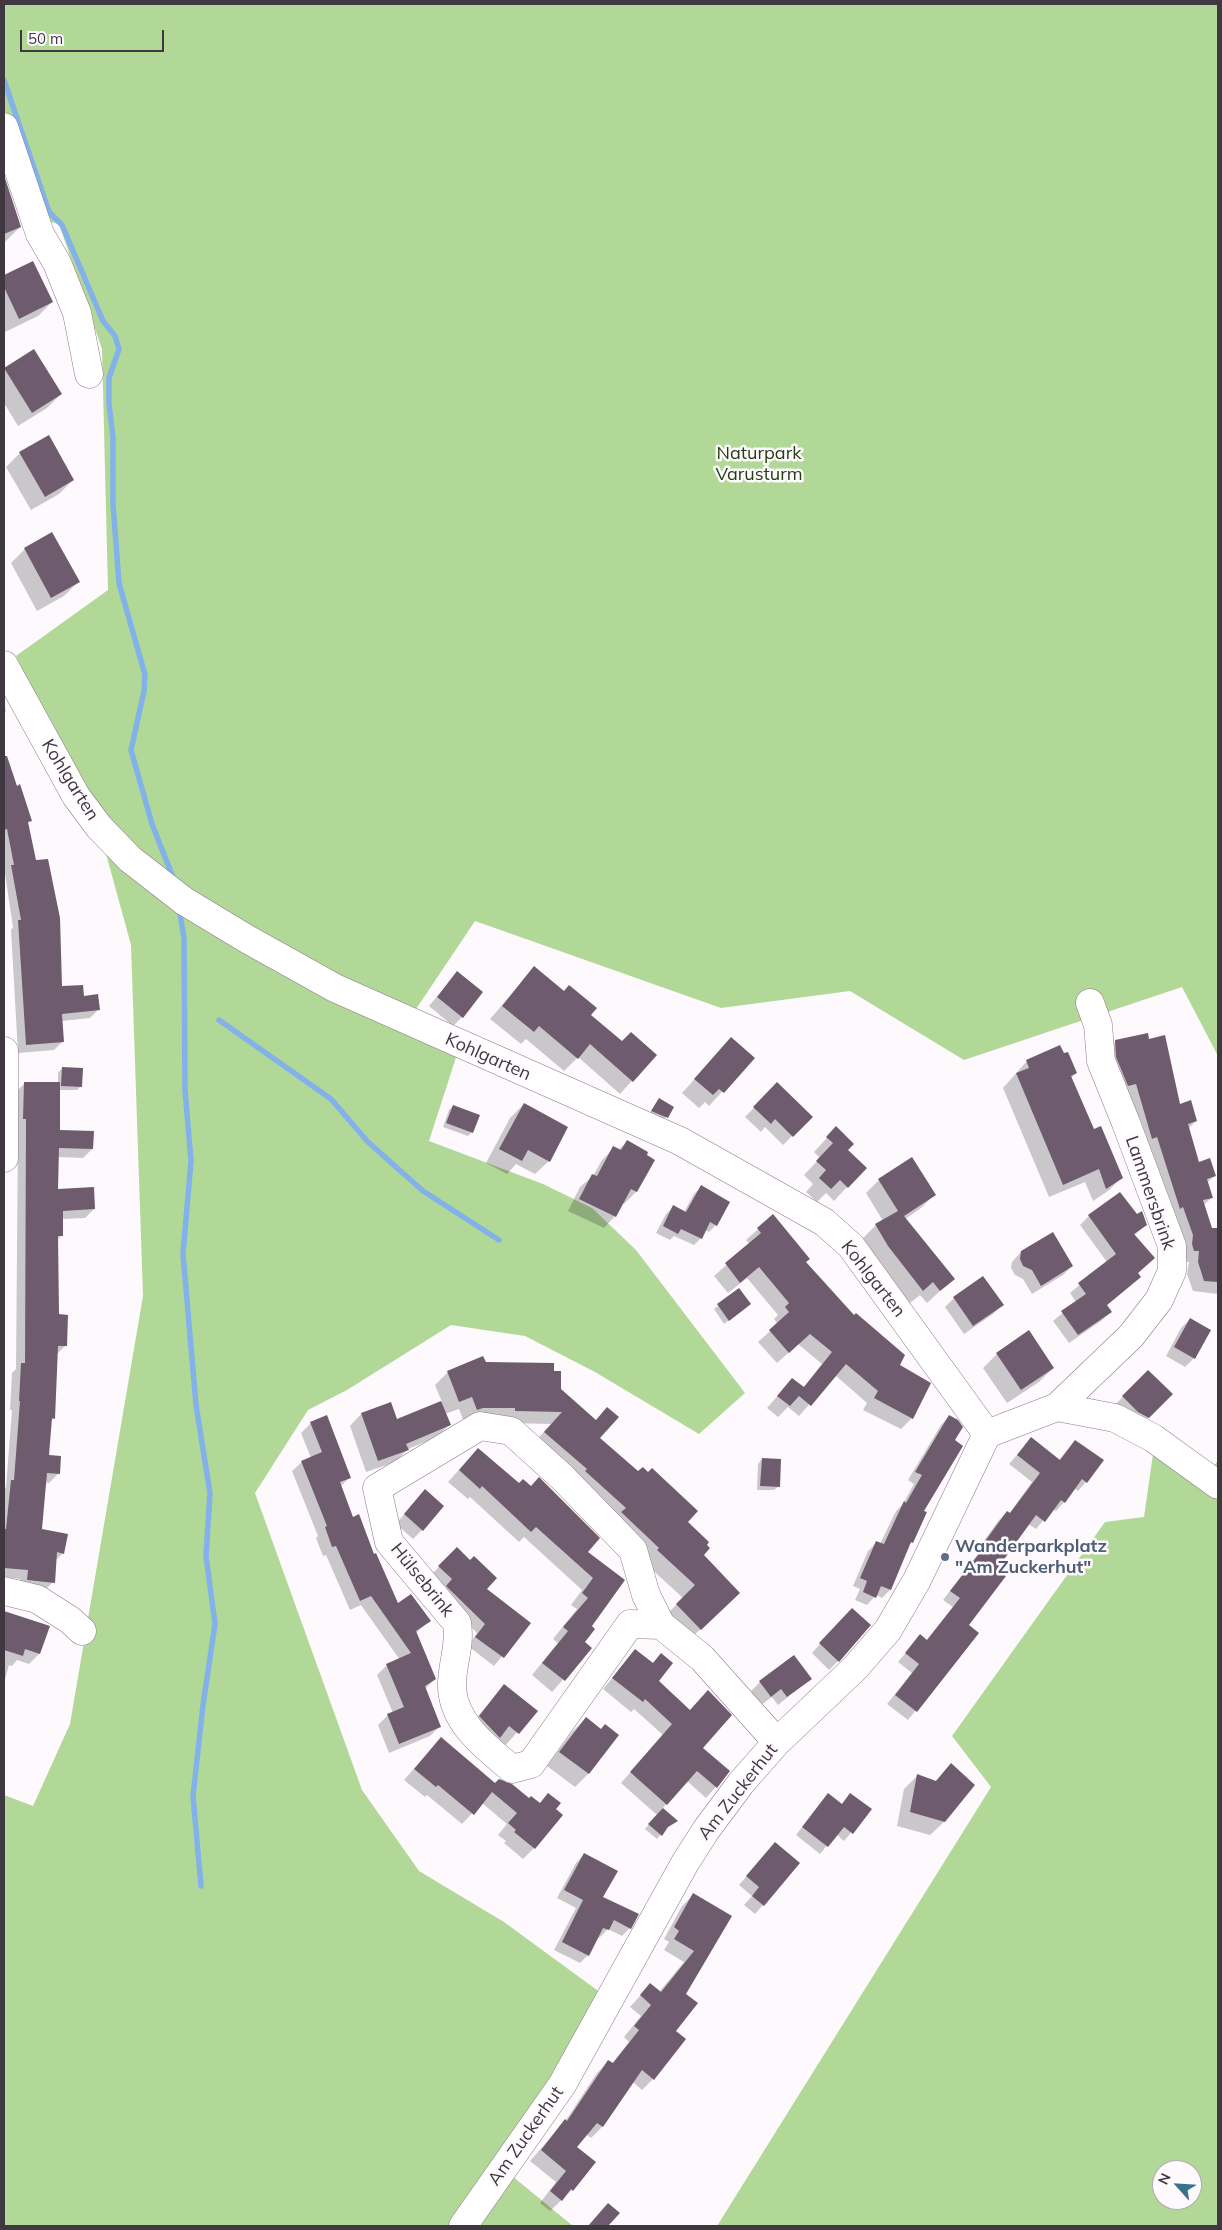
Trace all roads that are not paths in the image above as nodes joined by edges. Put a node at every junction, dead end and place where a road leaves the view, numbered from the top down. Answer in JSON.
{"nodes":[{"id":1,"x":4,"y":128,"type":"edge"},
{"id":2,"x":89,"y":374,"type":"dead end"},
{"id":3,"x":4,"y":664,"type":"edge"},
{"id":4,"x":1090,"y":1003,"type":"dead end"},
{"id":5,"x":4,"y":1051,"type":"edge"},
{"id":6,"x":4,"y":1158,"type":"edge"},
{"id":7,"x":1057,"y":1407,"type":"junction"},
{"id":8,"x":987,"y":1434,"type":"junction"},
{"id":9,"x":1218,"y":1485,"type":"edge"},
{"id":10,"x":4,"y":1591,"type":"edge"},
{"id":11,"x":662,"y":1625,"type":"junction"},
{"id":12,"x":82,"y":1631,"type":"dead end"},
{"id":13,"x":777,"y":1742,"type":"junction"},
{"id":14,"x":463,"y":2226,"type":"edge"}],
"edges":[{"from":1,"to":2,"type":"street"},
{"from":3,"to":8,"type":"street","name":"Kohlgarten"},
{"from":4,"to":7,"type":"street","name":"Lammersbrink"},
{"from":5,"to":6,"type":"street"},
{"from":7,"to":8,"type":"street"},
{"from":7,"to":9,"type":"street"},
{"from":8,"to":13,"type":"street","name":"Am Zuckerhut"},
{"from":10,"to":12,"type":"street"},
{"from":11,"to":11,"type":"street","name":"Hülsebrink"},
{"from":11,"to":13,"type":"street","name":"Hülsebrink"},
{"from":13,"to":14,"type":"street","name":"Am Zuckerhut"}]}
